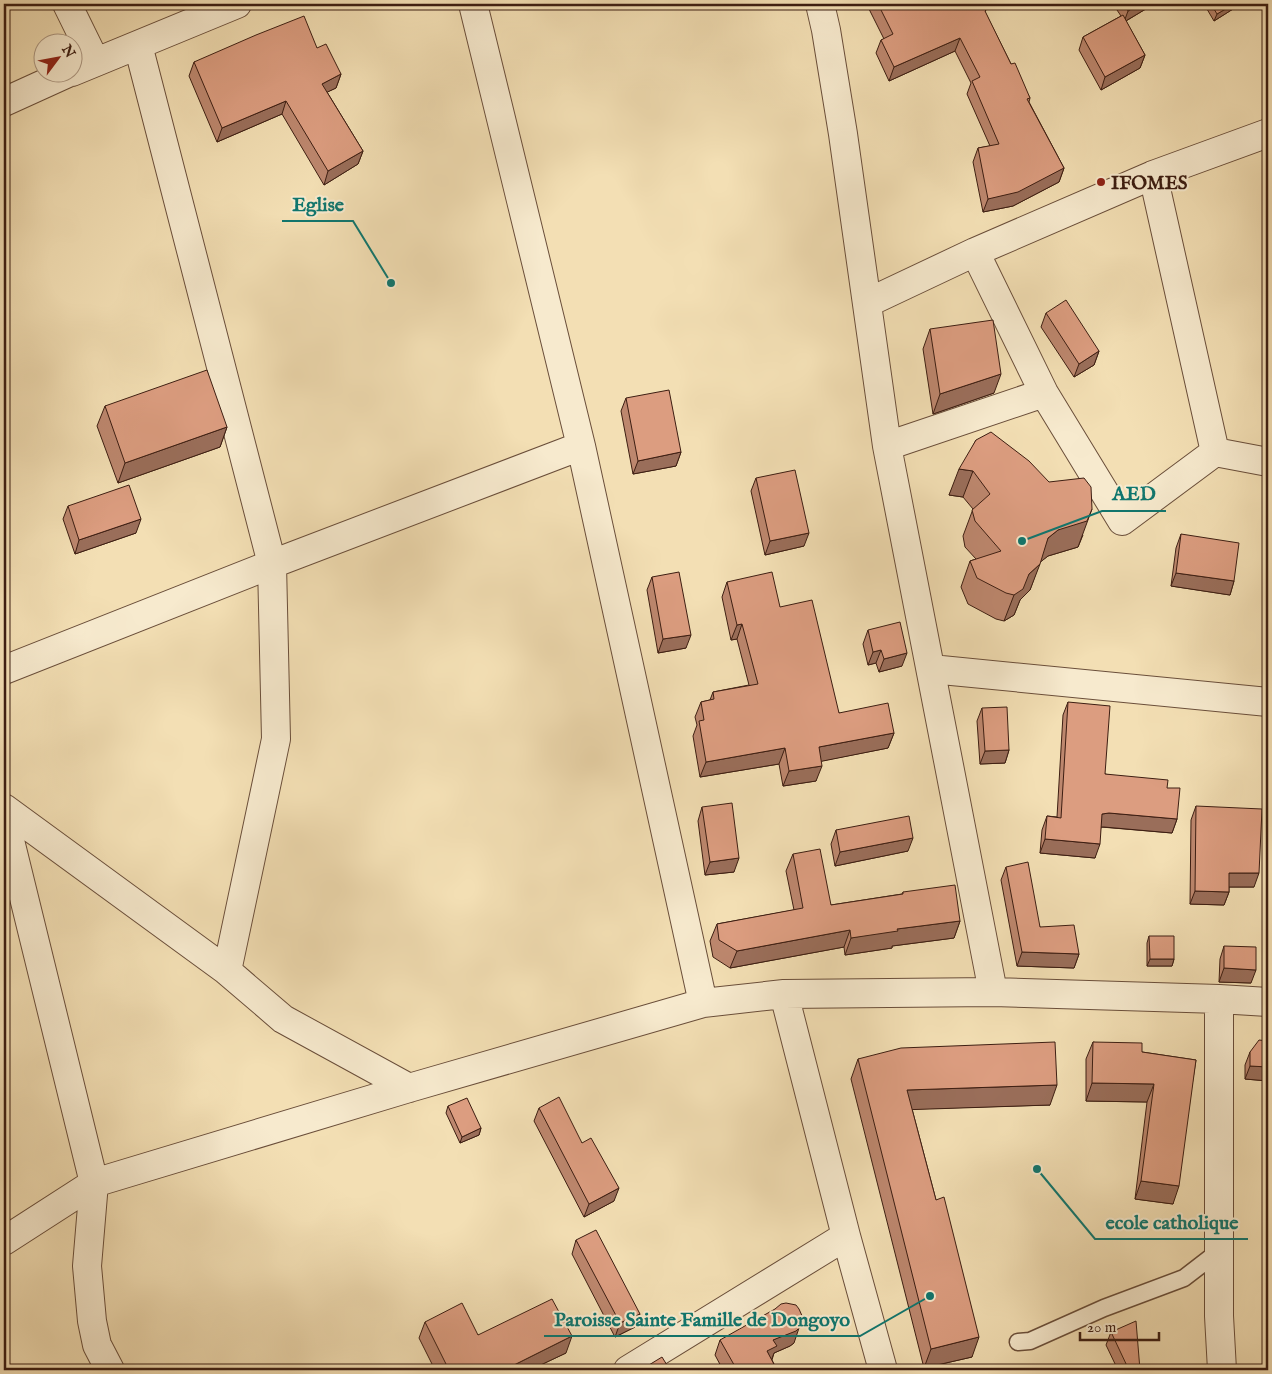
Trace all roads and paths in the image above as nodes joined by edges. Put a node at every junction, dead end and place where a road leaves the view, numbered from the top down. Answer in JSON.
{"nodes":[{"id":1,"x":67,"y":4,"type":"edge"},
{"id":2,"x":237,"y":4,"type":"edge"},
{"id":3,"x":474,"y":4,"type":"edge"},
{"id":4,"x":820,"y":4,"type":"edge"},
{"id":5,"x":72,"y":32,"type":"edge"},
{"id":6,"x":138,"y":45,"type":"junction"},
{"id":7,"x":82,"y":67,"type":"edge"},
{"id":8,"x":48,"y":82,"type":"edge"},
{"id":9,"x":4,"y":102,"type":"edge"},
{"id":10,"x":1268,"y":133,"type":"edge"},
{"id":11,"x":1153,"y":176,"type":"junction"},
{"id":12,"x":976,"y":252,"type":"junction"},
{"id":13,"x":867,"y":303,"type":"junction"},
{"id":14,"x":1044,"y":393,"type":"junction"},
{"id":15,"x":581,"y":446,"type":"junction"},
{"id":16,"x":888,"y":446,"type":"junction"},
{"id":17,"x":1215,"y":452,"type":"junction"},
{"id":18,"x":1268,"y":462,"type":"edge"},
{"id":19,"x":272,"y":564,"type":"junction"},
{"id":20,"x":930,"y":669,"type":"junction"},
{"id":21,"x":4,"y":670,"type":"edge"},
{"id":22,"x":1268,"y":702,"type":"edge"},
{"id":23,"x":4,"y":808,"type":"edge"},
{"id":24,"x":4,"y":816,"type":"edge"},
{"id":25,"x":227,"y":971,"type":"junction"},
{"id":26,"x":993,"y":992,"type":"junction"},
{"id":27,"x":784,"y":994,"type":"junction"},
{"id":28,"x":1219,"y":999,"type":"junction"},
{"id":29,"x":1268,"y":1002,"type":"edge"},
{"id":30,"x":702,"y":1003,"type":"junction"},
{"id":31,"x":409,"y":1088,"type":"junction"},
{"id":32,"x":94,"y":1184,"type":"junction"},
{"id":33,"x":846,"y":1236,"type":"junction"},
{"id":34,"x":4,"y":1241,"type":"edge"},
{"id":35,"x":1220,"y":1250,"type":"junction"},
{"id":36,"x":1018,"y":1342,"type":"dead end"},
{"id":37,"x":110,"y":1370,"type":"edge"},
{"id":38,"x":628,"y":1370,"type":"edge"},
{"id":39,"x":884,"y":1370,"type":"edge"},
{"id":40,"x":1222,"y":1370,"type":"edge"}],
"edges":[{"from":1,"to":5,"type":"street"},
{"from":2,"to":6,"type":"street"},
{"from":3,"to":15,"type":"street"},
{"from":4,"to":13,"type":"street"},
{"from":6,"to":7,"type":"street"},
{"from":6,"to":19,"type":"street"},
{"from":8,"to":9,"type":"street"},
{"from":10,"to":11,"type":"street"},
{"from":11,"to":12,"type":"street"},
{"from":11,"to":17,"type":"street"},
{"from":12,"to":13,"type":"street"},
{"from":12,"to":14,"type":"street"},
{"from":13,"to":16,"type":"street"},
{"from":14,"to":16,"type":"street"},
{"from":14,"to":17,"type":"street"},
{"from":15,"to":19,"type":"street"},
{"from":15,"to":30,"type":"street"},
{"from":16,"to":20,"type":"street"},
{"from":17,"to":18,"type":"street"},
{"from":19,"to":21,"type":"street"},
{"from":19,"to":25,"type":"street"},
{"from":20,"to":22,"type":"street"},
{"from":20,"to":26,"type":"street"},
{"from":23,"to":25,"type":"street"},
{"from":24,"to":32,"type":"street"},
{"from":25,"to":31,"type":"street"},
{"from":26,"to":27,"type":"street"},
{"from":26,"to":28,"type":"street"},
{"from":27,"to":30,"type":"street"},
{"from":27,"to":33,"type":"street"},
{"from":28,"to":29,"type":"street"},
{"from":28,"to":35,"type":"street"},
{"from":30,"to":31,"type":"street"},
{"from":31,"to":32,"type":"street"},
{"from":32,"to":34,"type":"street"},
{"from":32,"to":37,"type":"street"},
{"from":33,"to":38,"type":"street"},
{"from":33,"to":39,"type":"street"},
{"from":35,"to":36,"type":"lane"},
{"from":35,"to":40,"type":"street"}]}
